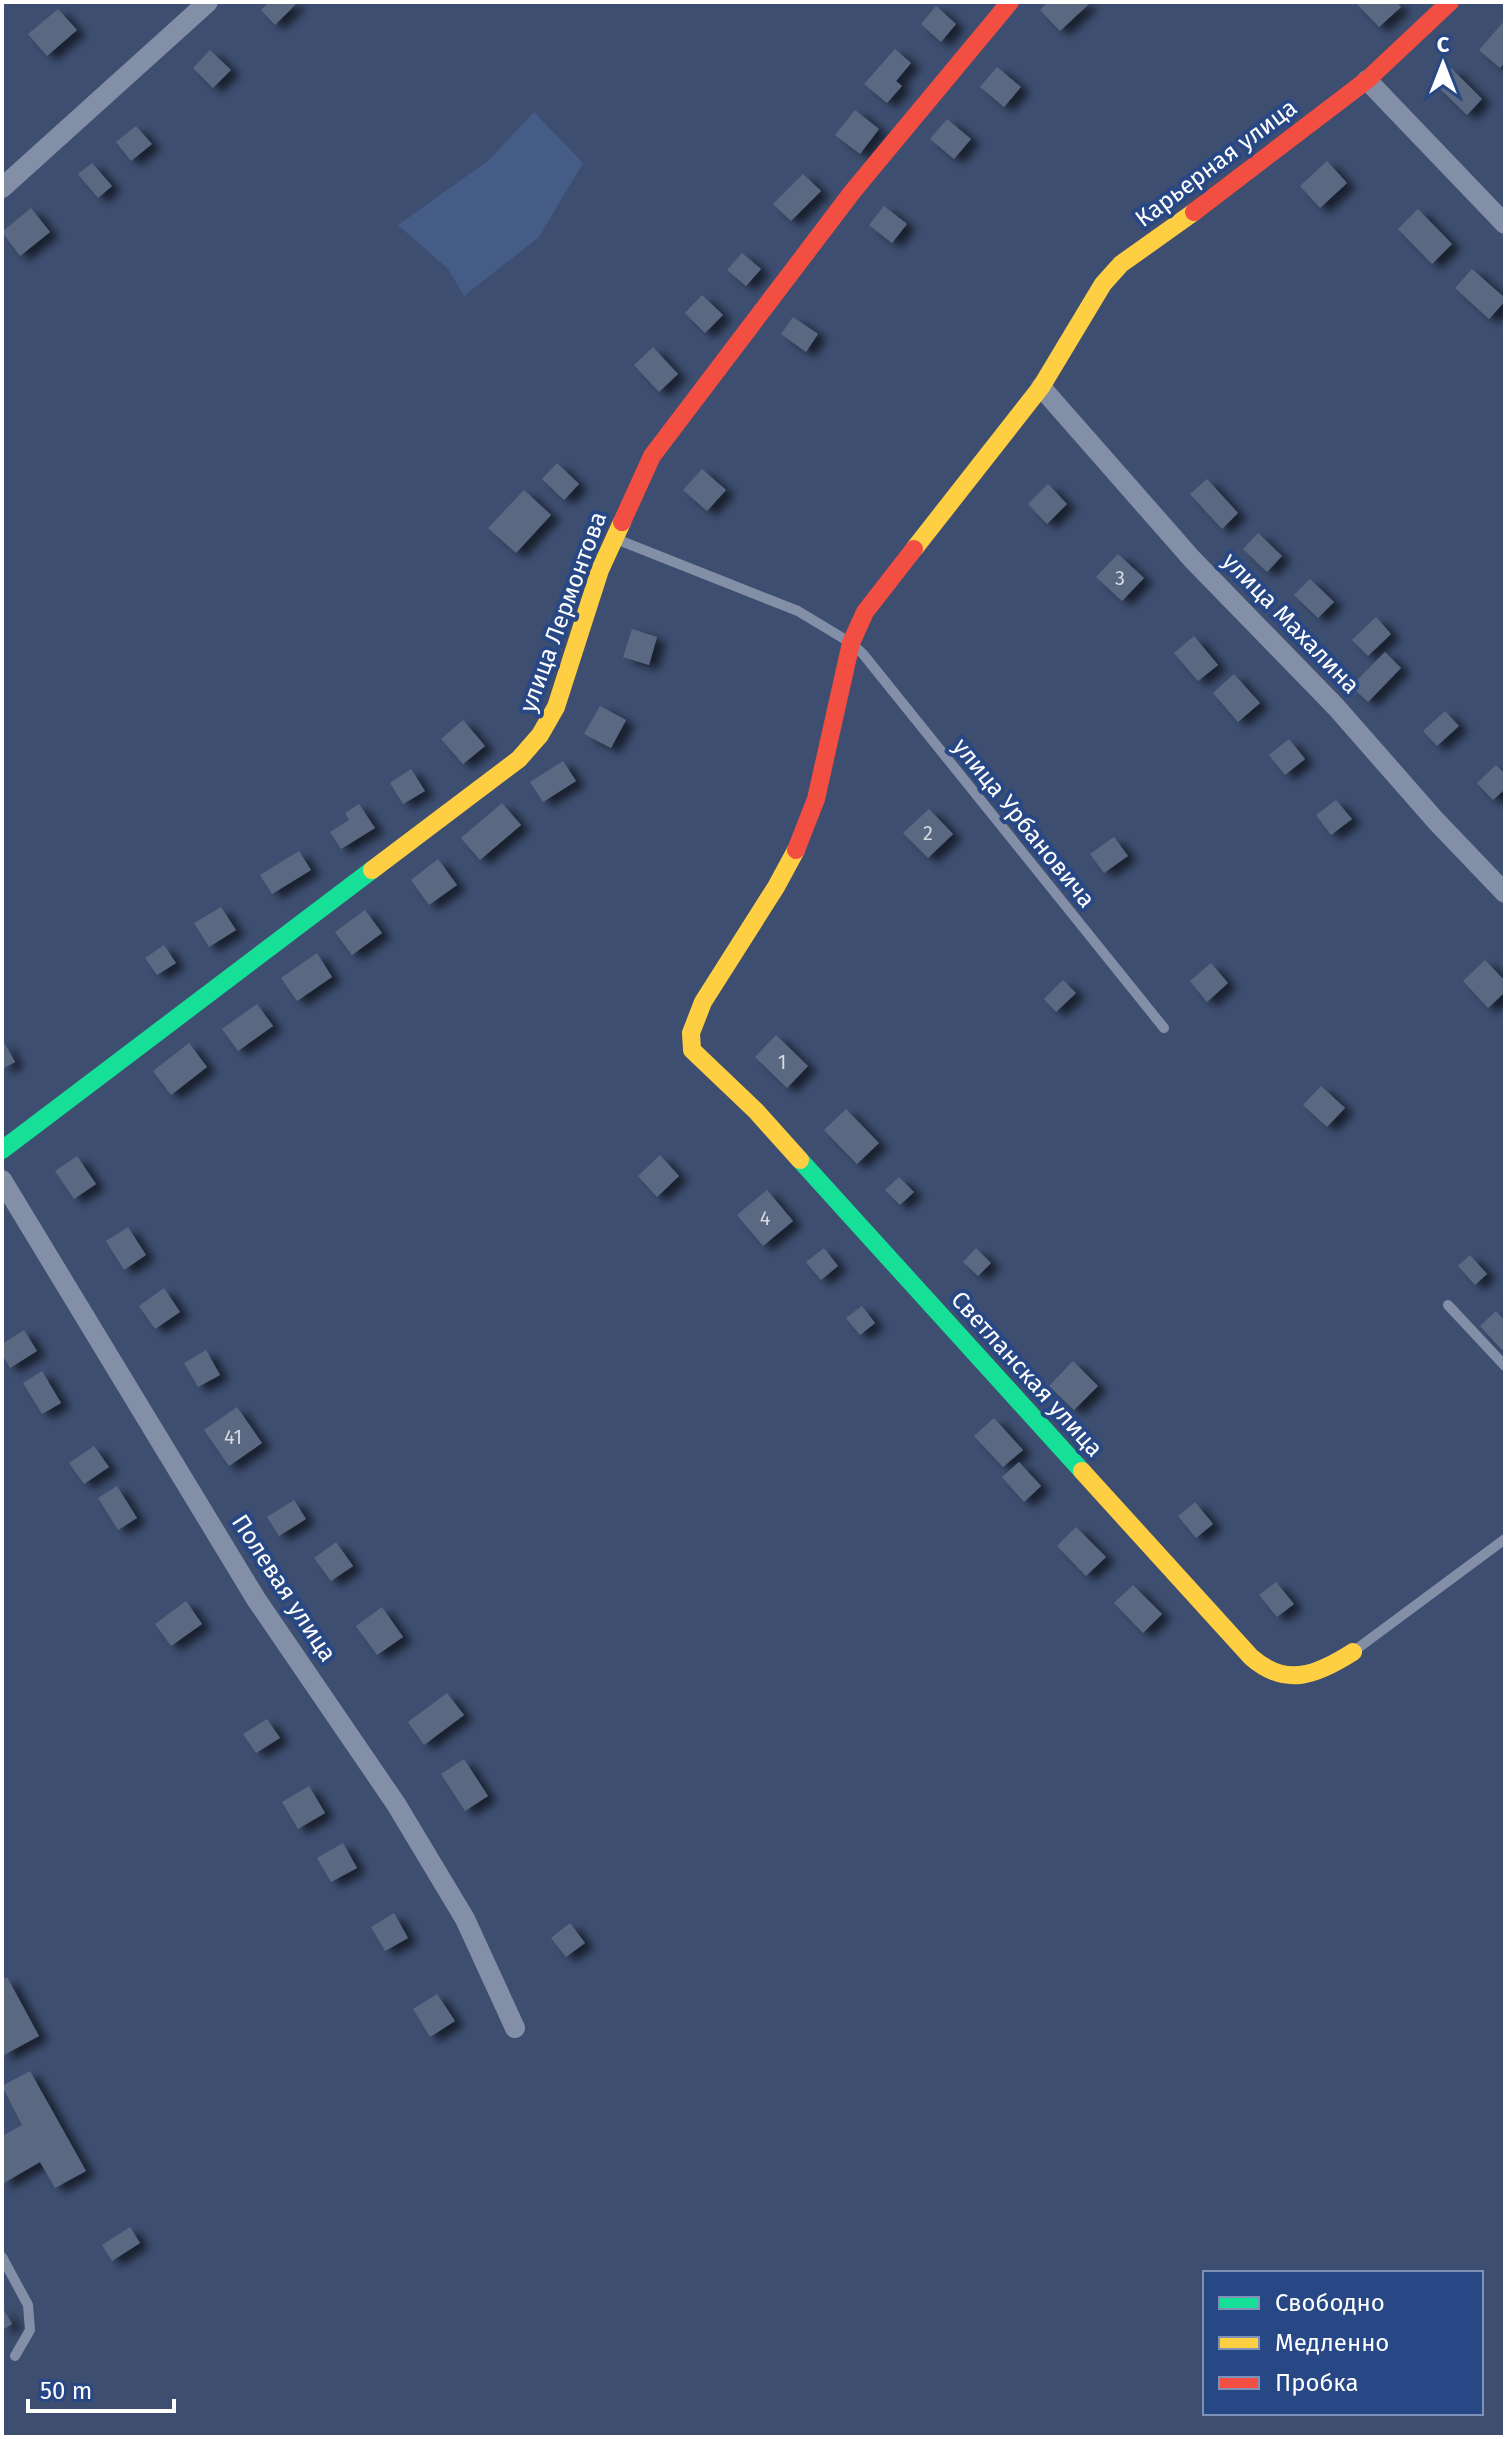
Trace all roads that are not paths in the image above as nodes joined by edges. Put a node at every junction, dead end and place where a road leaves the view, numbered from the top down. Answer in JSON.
{"nodes":[{"id":1,"x":208,"y":2,"type":"edge"},
{"id":2,"x":1010,"y":2,"type":"edge"},
{"id":3,"x":1450,"y":2,"type":"edge"},
{"id":4,"x":1367,"y":80,"type":"junction"},
{"id":5,"x":2,"y":188,"type":"edge"},
{"id":6,"x":1505,"y":224,"type":"edge"},
{"id":7,"x":1041,"y":387,"type":"junction"},
{"id":8,"x":613,"y":538,"type":"junction"},
{"id":9,"x":851,"y":643,"type":"junction"},
{"id":10,"x":1505,"y":893,"type":"edge"},
{"id":11,"x":1164,"y":1028,"type":"dead end"},
{"id":12,"x":691,"y":1042,"type":"joint"},
{"id":13,"x":2,"y":1150,"type":"edge"},
{"id":14,"x":2,"y":1180,"type":"edge"},
{"id":15,"x":1448,"y":1305,"type":"dead end"},
{"id":16,"x":1505,"y":1366,"type":"edge"},
{"id":17,"x":1505,"y":1539,"type":"edge"},
{"id":18,"x":1353,"y":1652,"type":"joint"},
{"id":19,"x":515,"y":2028,"type":"dead end"},
{"id":20,"x":2,"y":2257,"type":"edge"},
{"id":21,"x":15,"y":2356,"type":"dead end"}],
"edges":[{"from":1,"to":5,"type":"street"},
{"from":2,"to":8,"type":"street","name":"улица Лермонтова"},
{"from":3,"to":4,"type":"street","name":"Карьерная улица"},
{"from":4,"to":6,"type":"street"},
{"from":4,"to":7,"type":"street","name":"Карьерная улица"},
{"from":7,"to":9,"type":"street","name":"Карьерная улица"},
{"from":7,"to":10,"type":"street","name":"улица Махалина"},
{"from":8,"to":9,"type":"lane","name":"улица Урбановича"},
{"from":8,"to":13,"type":"street","name":"улица Лермонтова"},
{"from":9,"to":11,"type":"lane","name":"улица Урбановича"},
{"from":9,"to":12,"type":"street","name":"Карьерная улица"},
{"from":12,"to":18,"type":"street","name":"Светланская улица"},
{"from":14,"to":19,"type":"street","name":"Полевая улица"},
{"from":15,"to":16,"type":"lane"},
{"from":17,"to":18,"type":"lane"},
{"from":20,"to":21,"type":"lane"}]}
